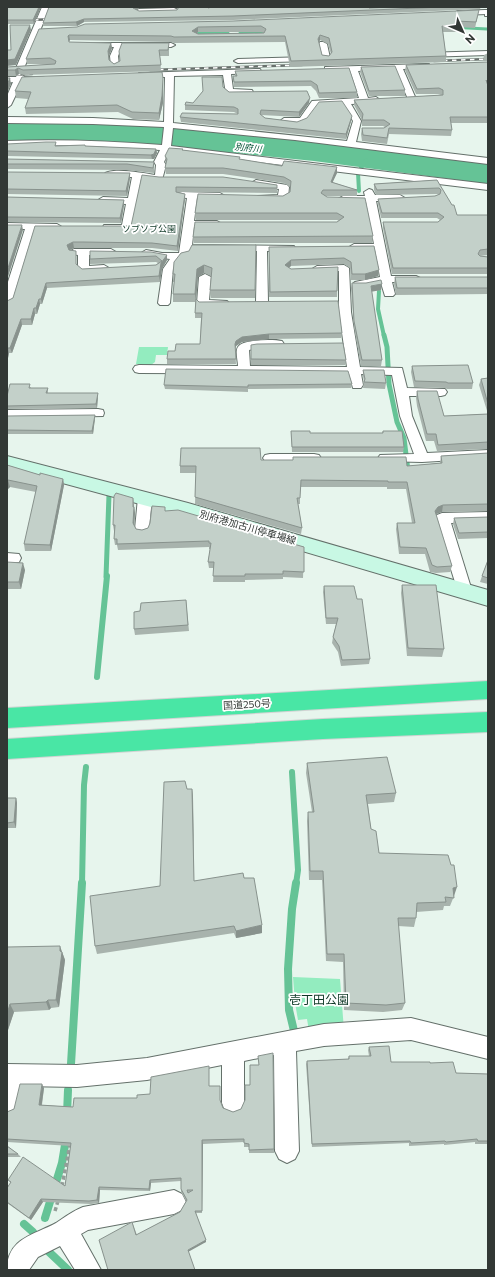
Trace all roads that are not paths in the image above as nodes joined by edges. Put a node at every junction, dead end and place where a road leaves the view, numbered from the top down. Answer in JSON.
{"nodes":[{"id":1,"x":46,"y":7,"type":"edge"},
{"id":2,"x":52,"y":7,"type":"edge"},
{"id":3,"x":163,"y":8,"type":"edge"},
{"id":4,"x":174,"y":10,"type":"edge"},
{"id":5,"x":139,"y":11,"type":"edge"},
{"id":6,"x":486,"y":13,"type":"edge"},
{"id":7,"x":446,"y":14,"type":"edge"},
{"id":8,"x":80,"y":44,"type":"edge"},
{"id":9,"x":323,"y":44,"type":"edge"},
{"id":10,"x":119,"y":45,"type":"junction"},
{"id":11,"x":171,"y":45,"type":"edge"},
{"id":12,"x":488,"y":53,"type":"edge"},
{"id":13,"x":418,"y":55,"type":"edge"},
{"id":14,"x":232,"y":61,"type":"dead end"},
{"id":15,"x":115,"y":65,"type":"edge"},
{"id":16,"x":434,"y":66,"type":"edge"},
{"id":17,"x":398,"y":67,"type":"junction"},
{"id":18,"x":20,"y":68,"type":"edge"},
{"id":19,"x":353,"y":68,"type":"junction"},
{"id":20,"x":317,"y":69,"type":"edge"},
{"id":21,"x":264,"y":71,"type":"edge"},
{"id":22,"x":226,"y":72,"type":"junction"},
{"id":23,"x":170,"y":74,"type":"junction"},
{"id":24,"x":136,"y":75,"type":"edge"},
{"id":25,"x":19,"y":79,"type":"junction"},
{"id":26,"x":50,"y":79,"type":"edge"},
{"id":27,"x":7,"y":80,"type":"edge"},
{"id":28,"x":259,"y":92,"type":"edge"},
{"id":29,"x":388,"y":99,"type":"edge"},
{"id":30,"x":412,"y":99,"type":"edge"},
{"id":31,"x":364,"y":100,"type":"junction"},
{"id":32,"x":345,"y":101,"type":"junction"},
{"id":33,"x":7,"y":105,"type":"edge"},
{"id":34,"x":273,"y":119,"type":"edge"},
{"id":35,"x":7,"y":120,"type":"edge"},
{"id":36,"x":168,"y":125,"type":"junction"},
{"id":37,"x":7,"y":144,"type":"edge"},
{"id":38,"x":351,"y":144,"type":"junction"},
{"id":39,"x":167,"y":148,"type":"junction"},
{"id":40,"x":488,"y":161,"type":"edge"},
{"id":41,"x":97,"y":174,"type":"edge"},
{"id":42,"x":137,"y":176,"type":"junction"},
{"id":43,"x":247,"y":182,"type":"edge"},
{"id":44,"x":259,"y":184,"type":"junction"},
{"id":45,"x":488,"y":187,"type":"edge"},
{"id":46,"x":228,"y":196,"type":"edge"},
{"id":47,"x":365,"y":198,"type":"junction"},
{"id":48,"x":412,"y":198,"type":"edge"},
{"id":49,"x":334,"y":199,"type":"edge"},
{"id":50,"x":95,"y":200,"type":"edge"},
{"id":51,"x":132,"y":201,"type":"junction"},
{"id":52,"x":189,"y":224,"type":"junction"},
{"id":53,"x":228,"y":224,"type":"edge"},
{"id":54,"x":7,"y":226,"type":"edge"},
{"id":55,"x":31,"y":227,"type":"junction"},
{"id":56,"x":71,"y":227,"type":"edge"},
{"id":57,"x":95,"y":227,"type":"edge"},
{"id":58,"x":380,"y":246,"type":"junction"},
{"id":59,"x":340,"y":247,"type":"edge"},
{"id":60,"x":301,"y":248,"type":"edge"},
{"id":61,"x":262,"y":249,"type":"junction"},
{"id":62,"x":182,"y":252,"type":"junction"},
{"id":63,"x":122,"y":253,"type":"edge"},
{"id":64,"x":137,"y":253,"type":"edge"},
{"id":65,"x":112,"y":268,"type":"edge"},
{"id":66,"x":306,"y":269,"type":"edge"},
{"id":67,"x":204,"y":277,"type":"edge"},
{"id":68,"x":384,"y":279,"type":"junction"},
{"id":69,"x":426,"y":279,"type":"edge"},
{"id":70,"x":344,"y":284,"type":"junction"},
{"id":71,"x":389,"y":294,"type":"dead end"},
{"id":72,"x":329,"y":301,"type":"edge"},
{"id":73,"x":344,"y":301,"type":"junction"},
{"id":74,"x":277,"y":302,"type":"edge"},
{"id":75,"x":7,"y":303,"type":"edge"},
{"id":76,"x":164,"y":303,"type":"dead end"},
{"id":77,"x":232,"y":303,"type":"edge"},
{"id":78,"x":334,"y":343,"type":"edge"},
{"id":79,"x":350,"y":343,"type":"junction"},
{"id":80,"x":287,"y":344,"type":"edge"},
{"id":81,"x":139,"y":369,"type":"dead end"},
{"id":82,"x":244,"y":370,"type":"junction"},
{"id":83,"x":355,"y":371,"type":"junction"},
{"id":84,"x":357,"y":385,"type":"dead end"},
{"id":85,"x":402,"y":392,"type":"junction"},
{"id":86,"x":441,"y":392,"type":"edge"},
{"id":87,"x":98,"y":413,"type":"dead end"},
{"id":88,"x":7,"y":414,"type":"edge"},
{"id":89,"x":488,"y":454,"type":"edge"},
{"id":90,"x":270,"y":458,"type":"edge"},
{"id":91,"x":323,"y":458,"type":"edge"},
{"id":92,"x":369,"y":458,"type":"edge"},
{"id":93,"x":422,"y":458,"type":"junction"},
{"id":94,"x":7,"y":462,"type":"edge"},
{"id":95,"x":145,"y":498,"type":"junction"},
{"id":96,"x":488,"y":517,"type":"edge"},
{"id":97,"x":142,"y":529,"type":"edge"},
{"id":98,"x":464,"y":591,"type":"junction"},
{"id":99,"x":488,"y":598,"type":"edge"},
{"id":100,"x":488,"y":690,"type":"edge"},
{"id":101,"x":7,"y":718,"type":"edge"},
{"id":102,"x":488,"y":722,"type":"edge"},
{"id":103,"x":7,"y":749,"type":"edge"},
{"id":104,"x":285,"y":1042,"type":"junction"},
{"id":105,"x":488,"y":1048,"type":"edge"},
{"id":106,"x":233,"y":1052,"type":"junction"},
{"id":107,"x":9,"y":1075,"type":"edge"},
{"id":108,"x":233,"y":1103,"type":"dead end"},
{"id":109,"x":7,"y":1104,"type":"edge"},
{"id":110,"x":287,"y":1151,"type":"dead end"},
{"id":111,"x":174,"y":1202,"type":"dead end"},
{"id":112,"x":65,"y":1232,"type":"junction"},
{"id":113,"x":14,"y":1270,"type":"edge"},
{"id":114,"x":89,"y":1270,"type":"edge"}],
"edges":[{"from":1,"to":2,"type":"street"},
{"from":1,"to":18,"type":"street"},
{"from":3,"to":4,"type":"street"},
{"from":3,"to":5,"type":"street"},
{"from":6,"to":7,"type":"street"},
{"from":8,"to":10,"type":"street"},
{"from":9,"to":14,"type":"street"},
{"from":10,"to":11,"type":"street"},
{"from":10,"to":15,"type":"street"},
{"from":12,"to":13,"type":"street"},
{"from":16,"to":17,"type":"street"},
{"from":17,"to":19,"type":"street"},
{"from":17,"to":30,"type":"street"},
{"from":19,"to":20,"type":"street"},
{"from":19,"to":31,"type":"street"},
{"from":21,"to":22,"type":"street"},
{"from":22,"to":23,"type":"street"},
{"from":22,"to":28,"type":"street"},
{"from":23,"to":24,"type":"street"},
{"from":23,"to":36,"type":"street"},
{"from":25,"to":26,"type":"street"},
{"from":25,"to":27,"type":"street"},
{"from":25,"to":33,"type":"street"},
{"from":29,"to":31,"type":"street"},
{"from":31,"to":32,"type":"street"},
{"from":32,"to":34,"type":"street"},
{"from":32,"to":38,"type":"street"},
{"from":35,"to":36,"type":"street"},
{"from":36,"to":38,"type":"street"},
{"from":36,"to":39,"type":"street"},
{"from":37,"to":39,"type":"street"},
{"from":38,"to":40,"type":"street"},
{"from":39,"to":42,"type":"street"},
{"from":39,"to":45,"type":"street"},
{"from":41,"to":42,"type":"street"},
{"from":42,"to":51,"type":"street"},
{"from":43,"to":44,"type":"street"},
{"from":44,"to":44,"type":"street"},
{"from":46,"to":52,"type":"street"},
{"from":47,"to":48,"type":"street"},
{"from":47,"to":49,"type":"street"},
{"from":47,"to":58,"type":"street"},
{"from":50,"to":51,"type":"street"},
{"from":51,"to":57,"type":"street"},
{"from":52,"to":53,"type":"street"},
{"from":52,"to":62,"type":"street"},
{"from":54,"to":55,"type":"street"},
{"from":55,"to":56,"type":"street"},
{"from":55,"to":75,"type":"street"},
{"from":58,"to":59,"type":"street"},
{"from":58,"to":68,"type":"street"},
{"from":60,"to":61,"type":"street"},
{"from":61,"to":62,"type":"street"},
{"from":61,"to":74,"type":"street"},
{"from":62,"to":64,"type":"street"},
{"from":62,"to":76,"type":"street"},
{"from":63,"to":65,"type":"street"},
{"from":66,"to":70,"type":"street"},
{"from":67,"to":77,"type":"street"},
{"from":68,"to":69,"type":"street"},
{"from":68,"to":70,"type":"street"},
{"from":68,"to":71,"type":"street"},
{"from":70,"to":73,"type":"street"},
{"from":72,"to":73,"type":"street"},
{"from":73,"to":79,"type":"street"},
{"from":78,"to":79,"type":"street"},
{"from":79,"to":83,"type":"street"},
{"from":80,"to":82,"type":"street"},
{"from":81,"to":82,"type":"street"},
{"from":82,"to":83,"type":"street"},
{"from":83,"to":84,"type":"street"},
{"from":83,"to":85,"type":"street"},
{"from":85,"to":86,"type":"street"},
{"from":85,"to":93,"type":"street"},
{"from":87,"to":88,"type":"street"},
{"from":89,"to":93,"type":"street"},
{"from":90,"to":91,"type":"street"},
{"from":92,"to":93,"type":"street"},
{"from":94,"to":95,"type":"main road","name":"別府港加古川停車場線"},
{"from":95,"to":97,"type":"street"},
{"from":95,"to":98,"type":"main road","name":"別府港加古川停車場線"},
{"from":96,"to":98,"type":"street"},
{"from":98,"to":99,"type":"main road","name":"別府港加古川停車場線"},
{"from":100,"to":101,"type":"highway","name":"国道250号"},
{"from":102,"to":103,"type":"highway"},
{"from":104,"to":105,"type":"street"},
{"from":104,"to":106,"type":"street"},
{"from":104,"to":110,"type":"street"},
{"from":106,"to":107,"type":"street"},
{"from":106,"to":108,"type":"street"},
{"from":107,"to":109,"type":"street"},
{"from":111,"to":112,"type":"street"},
{"from":112,"to":113,"type":"street"},
{"from":112,"to":114,"type":"street"}]}
